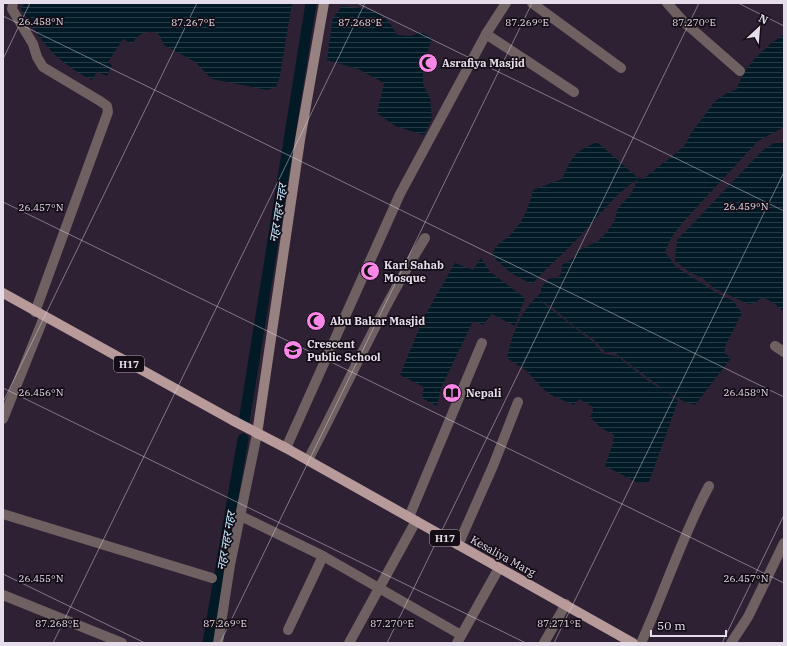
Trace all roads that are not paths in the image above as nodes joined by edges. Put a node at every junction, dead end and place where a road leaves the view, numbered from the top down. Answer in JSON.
{"nodes":[{"id":1,"x":324,"y":3,"type":"edge"},
{"id":2,"x":506,"y":3,"type":"edge"},
{"id":3,"x":532,"y":3,"type":"edge"},
{"id":4,"x":667,"y":3,"type":"edge"},
{"id":5,"x":9,"y":6,"type":"edge"},
{"id":6,"x":486,"y":34,"type":"junction"},
{"id":7,"x":621,"y":68,"type":"dead end"},
{"id":8,"x":740,"y":71,"type":"dead end"},
{"id":9,"x":574,"y":92,"type":"dead end"},
{"id":10,"x":425,"y":238,"type":"dead end"},
{"id":11,"x":3,"y":293,"type":"edge"},
{"id":12,"x":40,"y":315,"type":"junction"},
{"id":13,"x":482,"y":343,"type":"dead end"},
{"id":14,"x":775,"y":346,"type":"dead end"},
{"id":15,"x":784,"y":352,"type":"edge"},
{"id":16,"x":518,"y":402,"type":"dead end"},
{"id":17,"x":3,"y":419,"type":"edge"},
{"id":18,"x":257,"y":434,"type":"junction"},
{"id":19,"x":286,"y":448,"type":"junction"},
{"id":20,"x":308,"y":460,"type":"junction"},
{"id":21,"x":709,"y":486,"type":"dead end"},
{"id":22,"x":3,"y":514,"type":"edge"},
{"id":23,"x":241,"y":516,"type":"junction"},
{"id":24,"x":412,"y":519,"type":"junction"},
{"id":25,"x":784,"y":543,"type":"edge"},
{"id":26,"x":458,"y":545,"type":"junction"},
{"id":27,"x":323,"y":556,"type":"junction"},
{"id":28,"x":499,"y":568,"type":"junction"},
{"id":29,"x":212,"y":578,"type":"dead end"},
{"id":30,"x":378,"y":589,"type":"junction"},
{"id":31,"x":3,"y":595,"type":"edge"},
{"id":32,"x":566,"y":604,"type":"junction"},
{"id":33,"x":288,"y":630,"type":"dead end"},
{"id":34,"x":459,"y":639,"type":"edge"},
{"id":35,"x":122,"y":643,"type":"edge"},
{"id":36,"x":218,"y":643,"type":"edge"},
{"id":37,"x":349,"y":643,"type":"edge"},
{"id":38,"x":544,"y":643,"type":"edge"},
{"id":39,"x":633,"y":643,"type":"edge"},
{"id":40,"x":641,"y":643,"type":"edge"},
{"id":41,"x":731,"y":643,"type":"edge"}],
"edges":[{"from":1,"to":18,"type":"main road"},
{"from":2,"to":6,"type":"street"},
{"from":3,"to":7,"type":"street"},
{"from":4,"to":8,"type":"street"},
{"from":5,"to":12,"type":"street"},
{"from":6,"to":9,"type":"street"},
{"from":6,"to":19,"type":"street"},
{"from":10,"to":20,"type":"street"},
{"from":11,"to":12,"type":"main road","number":"H17"},
{"from":12,"to":17,"type":"street"},
{"from":12,"to":18,"type":"main road","number":"H17"},
{"from":13,"to":24,"type":"street"},
{"from":14,"to":15,"type":"street"},
{"from":16,"to":26,"type":"street"},
{"from":18,"to":19,"type":"main road","name":"Kesaliya Marg","number":"H17"},
{"from":18,"to":23,"type":"street"},
{"from":19,"to":20,"type":"main road","name":"Kesaliya Marg","number":"H17"},
{"from":20,"to":24,"type":"main road","name":"Kesaliya Marg","number":"H17"},
{"from":21,"to":40,"type":"street"},
{"from":22,"to":29,"type":"street"},
{"from":23,"to":27,"type":"street"},
{"from":23,"to":36,"type":"street"},
{"from":24,"to":26,"type":"main road","name":"Kesaliya Marg","number":"H17"},
{"from":24,"to":30,"type":"street"},
{"from":25,"to":41,"type":"street"},
{"from":26,"to":28,"type":"main road","name":"Kesaliya Marg","number":"H17"},
{"from":27,"to":30,"type":"street"},
{"from":27,"to":33,"type":"street"},
{"from":28,"to":32,"type":"main road","name":"Kesaliya Marg","number":"H17"},
{"from":28,"to":34,"type":"street"},
{"from":30,"to":34,"type":"street"},
{"from":30,"to":37,"type":"street"},
{"from":31,"to":35,"type":"street"},
{"from":32,"to":38,"type":"street"},
{"from":32,"to":39,"type":"main road","name":"Kesaliya Marg","number":"H17"}]}
